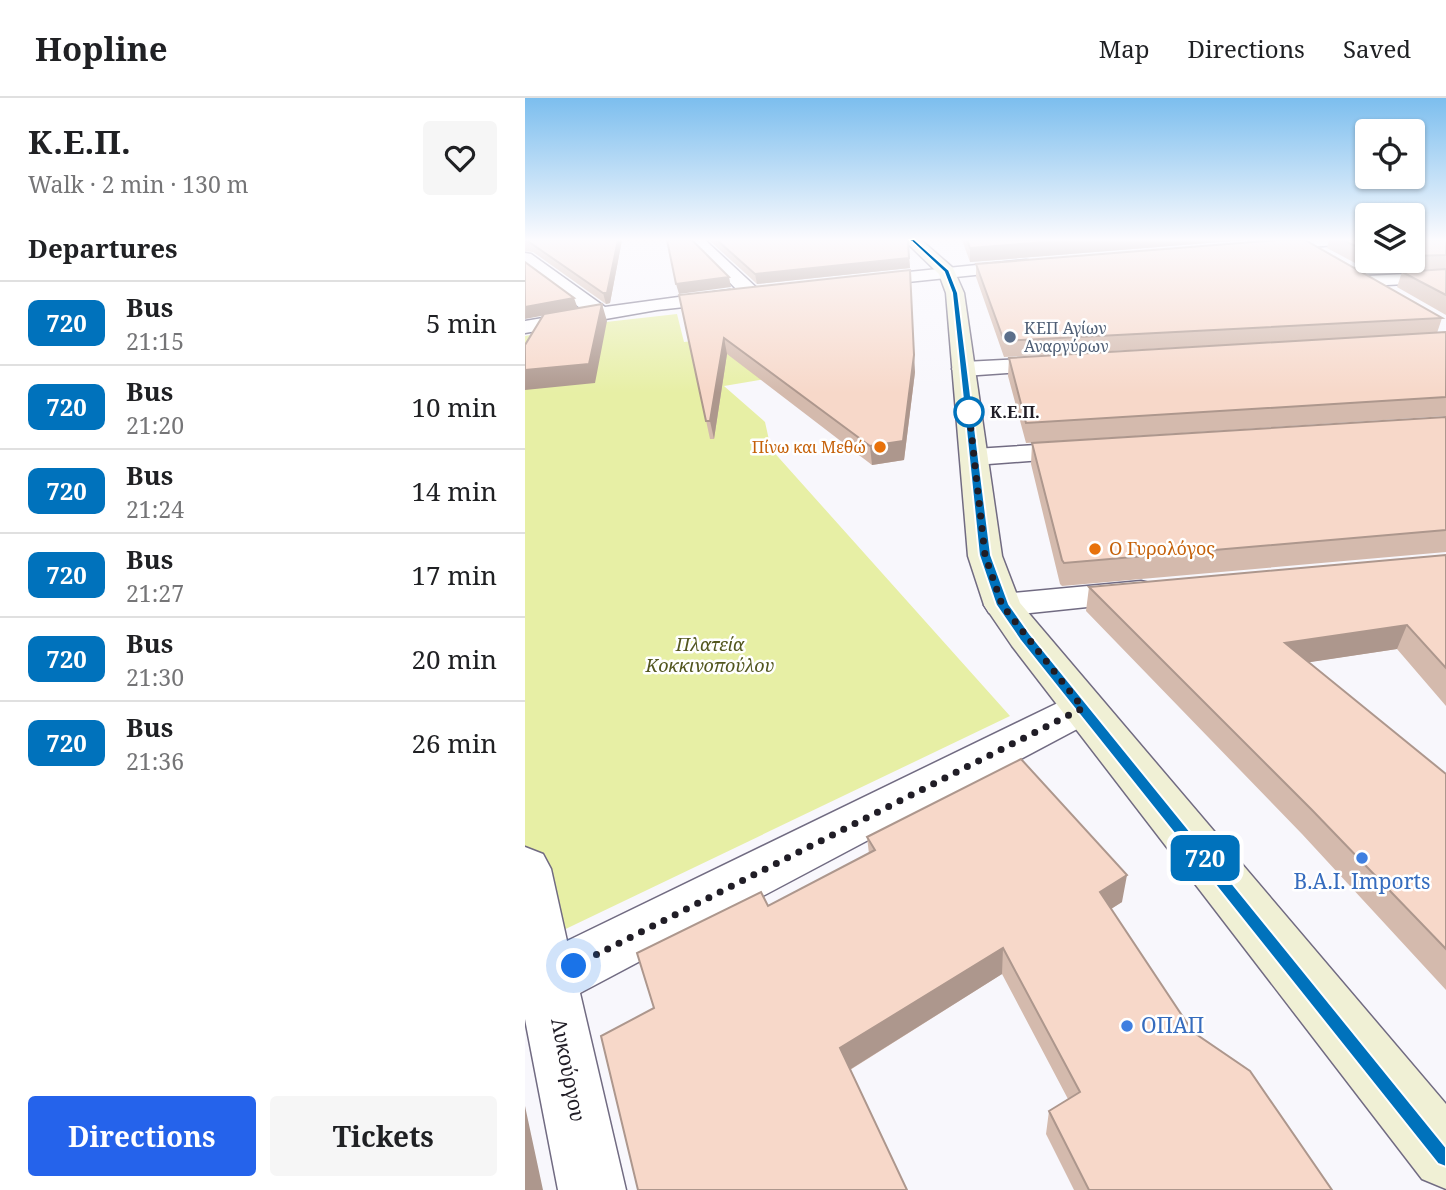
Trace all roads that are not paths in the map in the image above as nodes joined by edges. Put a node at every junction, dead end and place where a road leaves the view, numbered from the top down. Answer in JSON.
{"nodes":[{"id":1,"x":570,"y":291,"type":"edge"},
{"id":2,"x":756,"y":291,"type":"edge"},
{"id":3,"x":954,"y":291,"type":"edge"},
{"id":4,"x":1385,"y":291,"type":"edge"},
{"id":5,"x":1401,"y":300,"type":"edge"},
{"id":6,"x":600,"y":313,"type":"junction"},
{"id":7,"x":525,"y":327,"type":"edge"},
{"id":8,"x":1088,"y":362,"type":"edge"},
{"id":9,"x":964,"y":369,"type":"junction"},
{"id":10,"x":1113,"y":448,"type":"edge"},
{"id":11,"x":975,"y":457,"type":"junction"},
{"id":12,"x":1169,"y":589,"type":"edge"},
{"id":13,"x":1002,"y":605,"type":"junction"},
{"id":14,"x":1083,"y":708,"type":"junction"},
{"id":15,"x":525,"y":869,"type":"edge"},
{"id":16,"x":537,"y":985,"type":"edge"},
{"id":17,"x":1446,"y":1155,"type":"edge"},
{"id":18,"x":592,"y":1190,"type":"edge"}],
"edges":[{"from":1,"to":6,"type":"street"},
{"from":2,"to":6,"type":"street"},
{"from":3,"to":9,"type":"street"},
{"from":4,"to":5,"type":"street"},
{"from":6,"to":7,"type":"street"},
{"from":8,"to":9,"type":"street"},
{"from":9,"to":11,"type":"street"},
{"from":10,"to":11,"type":"street"},
{"from":11,"to":13,"type":"street"},
{"from":12,"to":13,"type":"street"},
{"from":13,"to":14,"type":"street"},
{"from":14,"to":16,"type":"street"},
{"from":14,"to":17,"type":"street"},
{"from":15,"to":16,"type":"street","name":"Λυκούργου"},
{"from":16,"to":18,"type":"street","name":"Λυκούργου"}]}
